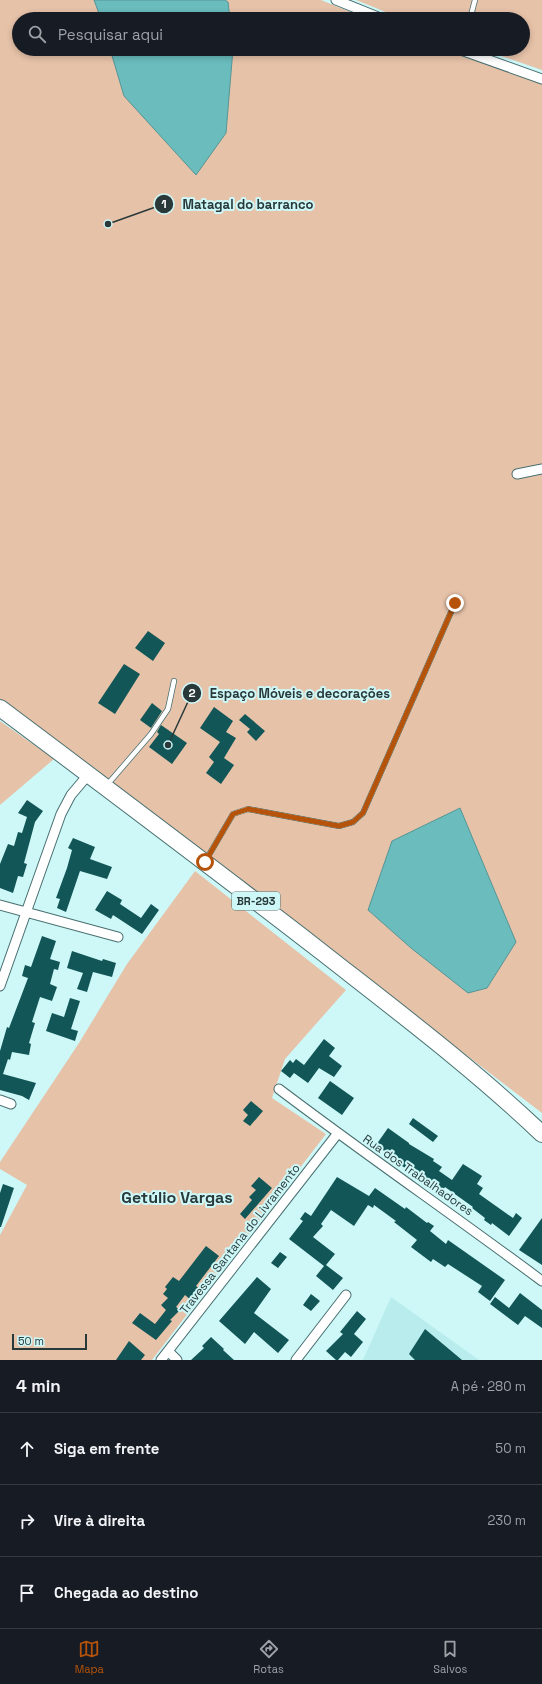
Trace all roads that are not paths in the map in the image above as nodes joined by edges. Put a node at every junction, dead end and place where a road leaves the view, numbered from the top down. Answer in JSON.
{"nodes":[{"id":1,"x":336,"y":0,"type":"edge"},
{"id":2,"x":475,"y":0,"type":"edge"},
{"id":3,"x":366,"y":12,"type":"edge"},
{"id":4,"x":472,"y":12,"type":"edge"},
{"id":5,"x":479,"y":56,"type":"edge"},
{"id":6,"x":542,"y":79,"type":"edge"},
{"id":7,"x":542,"y":469,"type":"edge"},
{"id":8,"x":517,"y":474,"type":"dead end"},
{"id":9,"x":455,"y":603,"type":"dead end"},
{"id":10,"x":174,"y":681,"type":"dead end"},
{"id":11,"x":0,"y":708,"type":"edge"},
{"id":12,"x":88,"y":775,"type":"junction"},
{"id":13,"x":106,"y":786,"type":"junction"},
{"id":14,"x":205,"y":862,"type":"junction"},
{"id":15,"x":0,"y":905,"type":"edge"},
{"id":16,"x":26,"y":911,"type":"junction"},
{"id":17,"x":118,"y":937,"type":"dead end"},
{"id":18,"x":0,"y":986,"type":"edge"},
{"id":19,"x":279,"y":1090,"type":"dead end"},
{"id":20,"x":0,"y":1100,"type":"edge"},
{"id":21,"x":507,"y":1101,"type":"junction"},
{"id":22,"x":11,"y":1104,"type":"dead end"},
{"id":23,"x":542,"y":1123,"type":"edge"},
{"id":24,"x":338,"y":1134,"type":"junction"},
{"id":25,"x":542,"y":1134,"type":"edge"},
{"id":26,"x":542,"y":1281,"type":"edge"},
{"id":27,"x":346,"y":1296,"type":"dead end"},
{"id":28,"x":168,"y":1351,"type":"junction"},
{"id":29,"x":161,"y":1360,"type":"edge"},
{"id":30,"x":177,"y":1360,"type":"edge"},
{"id":31,"x":296,"y":1360,"type":"edge"}],
"edges":[{"from":1,"to":3,"type":"street"},
{"from":2,"to":4,"type":"lane"},
{"from":5,"to":6,"type":"street"},
{"from":7,"to":8,"type":"street"},
{"from":9,"to":14,"type":"lane"},
{"from":10,"to":13,"type":"lane"},
{"from":11,"to":12,"type":"highway","number":"BR-293"},
{"from":12,"to":13,"type":"highway","number":"BR-293"},
{"from":12,"to":16,"type":"street"},
{"from":13,"to":14,"type":"highway","number":"BR-293"},
{"from":14,"to":21,"type":"highway","number":"BR-293"},
{"from":15,"to":16,"type":"street"},
{"from":16,"to":17,"type":"street"},
{"from":16,"to":18,"type":"street"},
{"from":19,"to":24,"type":"street","name":"Rua dos Trabalhadores"},
{"from":20,"to":22,"type":"street"},
{"from":21,"to":23,"type":"highway","number":"BR-293"},
{"from":21,"to":25,"type":"highway","number":"BR-293"},
{"from":24,"to":26,"type":"street","name":"Rua dos Trabalhadores"},
{"from":24,"to":28,"type":"street","name":"Travessa Santana do Livramento"},
{"from":27,"to":31,"type":"street"},
{"from":28,"to":29,"type":"street","name":"Travessa Santana do Livramento"},
{"from":28,"to":30,"type":"street"}]}
